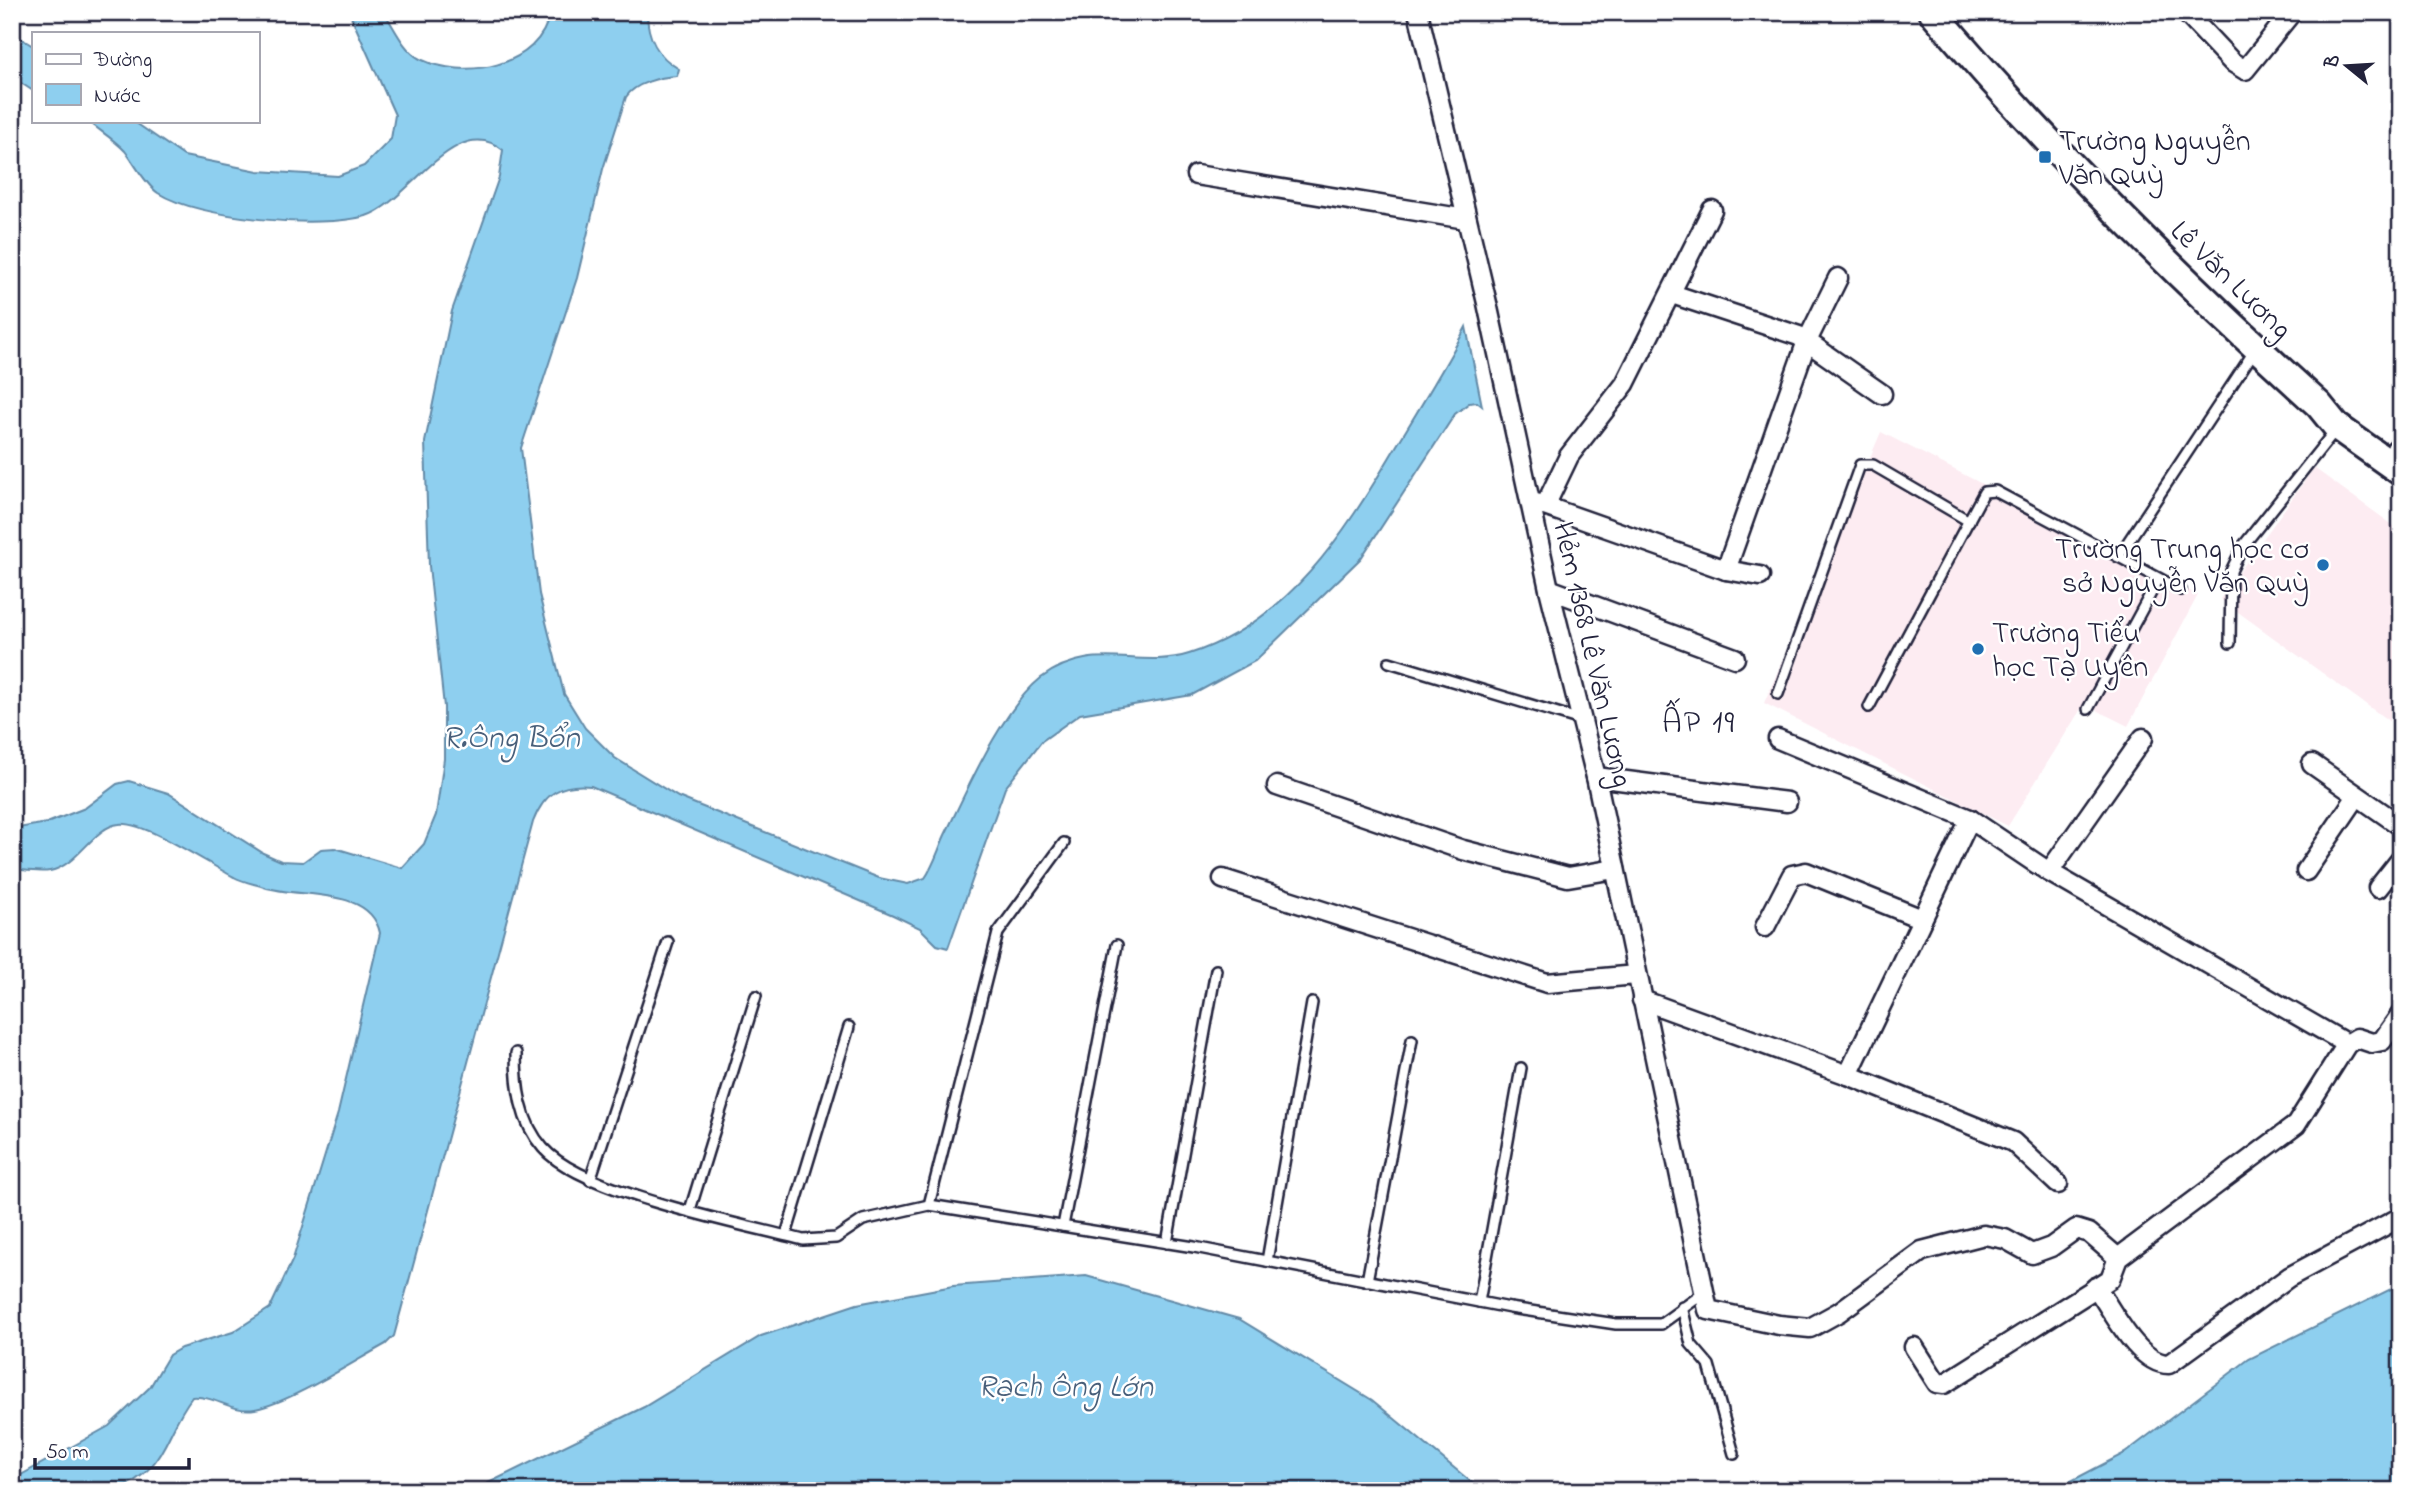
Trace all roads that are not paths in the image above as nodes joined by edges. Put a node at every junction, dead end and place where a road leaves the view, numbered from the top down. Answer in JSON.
{"nodes":[{"id":1,"x":1418,"y":12,"type":"edge"},
{"id":2,"x":1933,"y":12,"type":"edge"},
{"id":3,"x":2185,"y":12,"type":"edge"},
{"id":4,"x":2292,"y":12,"type":"edge"},
{"id":5,"x":1196,"y":175,"type":"dead end"},
{"id":6,"x":1712,"y":210,"type":"dead end"},
{"id":7,"x":1466,"y":219,"type":"junction"},
{"id":8,"x":1838,"y":278,"type":"dead end"},
{"id":9,"x":1672,"y":294,"type":"junction"},
{"id":10,"x":1807,"y":341,"type":"junction"},
{"id":11,"x":2256,"y":349,"type":"junction"},
{"id":12,"x":1882,"y":394,"type":"dead end"},
{"id":13,"x":2319,"y":405,"type":"junction"},
{"id":14,"x":2338,"y":427,"type":"junction"},
{"id":15,"x":2398,"y":460,"type":"edge"},
{"id":16,"x":1537,"y":503,"type":"junction"},
{"id":17,"x":1969,"y":521,"type":"junction"},
{"id":18,"x":2118,"y":557,"type":"junction"},
{"id":19,"x":1726,"y":570,"type":"junction"},
{"id":20,"x":1760,"y":576,"type":"dead end"},
{"id":21,"x":2158,"y":580,"type":"junction"},
{"id":22,"x":1549,"y":589,"type":"junction"},
{"id":23,"x":2181,"y":590,"type":"dead end"},
{"id":24,"x":2230,"y":643,"type":"dead end"},
{"id":25,"x":1735,"y":658,"type":"dead end"},
{"id":26,"x":1389,"y":662,"type":"dead end"},
{"id":27,"x":1778,"y":694,"type":"dead end"},
{"id":28,"x":1869,"y":707,"type":"dead end"},
{"id":29,"x":2088,"y":709,"type":"dead end"},
{"id":30,"x":1581,"y":720,"type":"junction"},
{"id":31,"x":2143,"y":738,"type":"dead end"},
{"id":32,"x":1778,"y":739,"type":"dead end"},
{"id":33,"x":2312,"y":764,"type":"dead end"},
{"id":34,"x":1596,"y":777,"type":"junction"},
{"id":35,"x":1276,"y":786,"type":"dead end"},
{"id":36,"x":2357,"y":796,"type":"junction"},
{"id":37,"x":1787,"y":802,"type":"dead end"},
{"id":38,"x":1970,"y":819,"type":"junction"},
{"id":39,"x":2401,"y":826,"type":"edge"},
{"id":40,"x":1064,"y":843,"type":"dead end"},
{"id":41,"x":2401,"y":859,"type":"edge"},
{"id":42,"x":1615,"y":869,"type":"junction"},
{"id":43,"x":2306,"y":871,"type":"dead end"},
{"id":44,"x":2049,"y":872,"type":"junction"},
{"id":45,"x":1223,"y":879,"type":"dead end"},
{"id":46,"x":2378,"y":888,"type":"dead end"},
{"id":47,"x":1922,"y":919,"type":"junction"},
{"id":48,"x":1765,"y":927,"type":"dead end"},
{"id":49,"x":668,"y":942,"type":"dead end"},
{"id":50,"x":1117,"y":945,"type":"dead end"},
{"id":51,"x":1216,"y":970,"type":"dead end"},
{"id":52,"x":1636,"y":975,"type":"junction"},
{"id":53,"x":756,"y":996,"type":"dead end"},
{"id":54,"x":1642,"y":1000,"type":"junction"},
{"id":55,"x":1312,"y":1003,"type":"dead end"},
{"id":56,"x":2401,"y":1014,"type":"edge"},
{"id":57,"x":849,"y":1027,"type":"dead end"},
{"id":58,"x":1412,"y":1040,"type":"dead end"},
{"id":59,"x":2347,"y":1044,"type":"junction"},
{"id":60,"x":516,"y":1053,"type":"dead end"},
{"id":61,"x":1521,"y":1068,"type":"dead end"},
{"id":62,"x":1848,"y":1075,"type":"junction"},
{"id":63,"x":590,"y":1180,"type":"junction"},
{"id":64,"x":2058,"y":1184,"type":"dead end"},
{"id":65,"x":929,"y":1205,"type":"junction"},
{"id":66,"x":690,"y":1209,"type":"junction"},
{"id":67,"x":2401,"y":1217,"type":"edge"},
{"id":68,"x":1063,"y":1226,"type":"junction"},
{"id":69,"x":786,"y":1236,"type":"junction"},
{"id":70,"x":1167,"y":1243,"type":"junction"},
{"id":71,"x":2118,"y":1258,"type":"junction"},
{"id":72,"x":1267,"y":1262,"type":"junction"},
{"id":73,"x":1367,"y":1281,"type":"junction"},
{"id":74,"x":2096,"y":1287,"type":"junction"},
{"id":75,"x":1706,"y":1301,"type":"junction"},
{"id":76,"x":1479,"y":1302,"type":"junction"},
{"id":77,"x":1682,"y":1307,"type":"junction"},
{"id":78,"x":1914,"y":1347,"type":"dead end"},
{"id":79,"x":1734,"y":1454,"type":"dead end"}],
"edges":[{"from":1,"to":7,"type":"street","name":"Hẻm 1368 Lê Văn Lương"},
{"from":2,"to":11,"type":"main road","name":"Lê Văn Lương"},
{"from":3,"to":4,"type":"street"},
{"from":5,"to":7,"type":"street"},
{"from":6,"to":9,"type":"street"},
{"from":7,"to":16,"type":"street","name":"Hẻm 1368 Lê Văn Lương"},
{"from":8,"to":10,"type":"street"},
{"from":9,"to":10,"type":"street"},
{"from":9,"to":16,"type":"street"},
{"from":10,"to":12,"type":"street"},
{"from":10,"to":19,"type":"street"},
{"from":11,"to":13,"type":"main road","name":"Lê Văn Lương"},
{"from":11,"to":18,"type":"lane"},
{"from":13,"to":14,"type":"main road","name":"Lê Văn Lương"},
{"from":13,"to":15,"type":"main road","name":"Lê Văn Lương"},
{"from":14,"to":15,"type":"main road","name":"Lê Văn Lương"},
{"from":14,"to":24,"type":"lane"},
{"from":16,"to":19,"type":"street"},
{"from":16,"to":22,"type":"street","name":"Hẻm 1368 Lê Văn Lương"},
{"from":17,"to":18,"type":"lane"},
{"from":17,"to":27,"type":"lane"},
{"from":17,"to":28,"type":"lane"},
{"from":18,"to":21,"type":"lane"},
{"from":19,"to":20,"type":"street"},
{"from":21,"to":23,"type":"lane"},
{"from":21,"to":29,"type":"lane"},
{"from":22,"to":25,"type":"street"},
{"from":22,"to":30,"type":"street","name":"Hẻm 1368 Lê Văn Lương"},
{"from":26,"to":30,"type":"lane"},
{"from":30,"to":34,"type":"street","name":"Hẻm 1368 Lê Văn Lương"},
{"from":31,"to":44,"type":"street"},
{"from":32,"to":38,"type":"street"},
{"from":33,"to":36,"type":"street"},
{"from":34,"to":37,"type":"street"},
{"from":34,"to":42,"type":"street","name":"Hẻm 1368 Lê Văn Lương"},
{"from":35,"to":42,"type":"street"},
{"from":36,"to":39,"type":"street"},
{"from":36,"to":43,"type":"street"},
{"from":38,"to":44,"type":"street"},
{"from":38,"to":47,"type":"street"},
{"from":40,"to":65,"type":"lane"},
{"from":41,"to":46,"type":"street"},
{"from":42,"to":52,"type":"street","name":"Hẻm 1368 Lê Văn Lương"},
{"from":44,"to":59,"type":"street"},
{"from":45,"to":52,"type":"street"},
{"from":47,"to":48,"type":"street"},
{"from":47,"to":62,"type":"street"},
{"from":49,"to":63,"type":"lane"},
{"from":50,"to":68,"type":"lane"},
{"from":51,"to":70,"type":"lane"},
{"from":52,"to":54,"type":"street","name":"Hẻm 1368 Lê Văn Lương"},
{"from":53,"to":66,"type":"lane"},
{"from":54,"to":62,"type":"street"},
{"from":54,"to":75,"type":"street","name":"Hẻm 1368 Lê Văn Lương"},
{"from":55,"to":72,"type":"lane"},
{"from":56,"to":59,"type":"street"},
{"from":57,"to":69,"type":"lane"},
{"from":58,"to":73,"type":"lane"},
{"from":59,"to":71,"type":"street"},
{"from":60,"to":63,"type":"lane"},
{"from":61,"to":76,"type":"lane"},
{"from":62,"to":64,"type":"street"},
{"from":63,"to":66,"type":"lane"},
{"from":65,"to":68,"type":"lane"},
{"from":65,"to":69,"type":"lane"},
{"from":66,"to":69,"type":"lane"},
{"from":67,"to":74,"type":"street"},
{"from":68,"to":70,"type":"lane"},
{"from":70,"to":72,"type":"lane"},
{"from":71,"to":74,"type":"street"},
{"from":71,"to":75,"type":"street"},
{"from":72,"to":73,"type":"lane"},
{"from":73,"to":76,"type":"lane"},
{"from":74,"to":78,"type":"street"},
{"from":75,"to":77,"type":"lane"},
{"from":76,"to":77,"type":"lane"},
{"from":77,"to":79,"type":"lane"}]}
